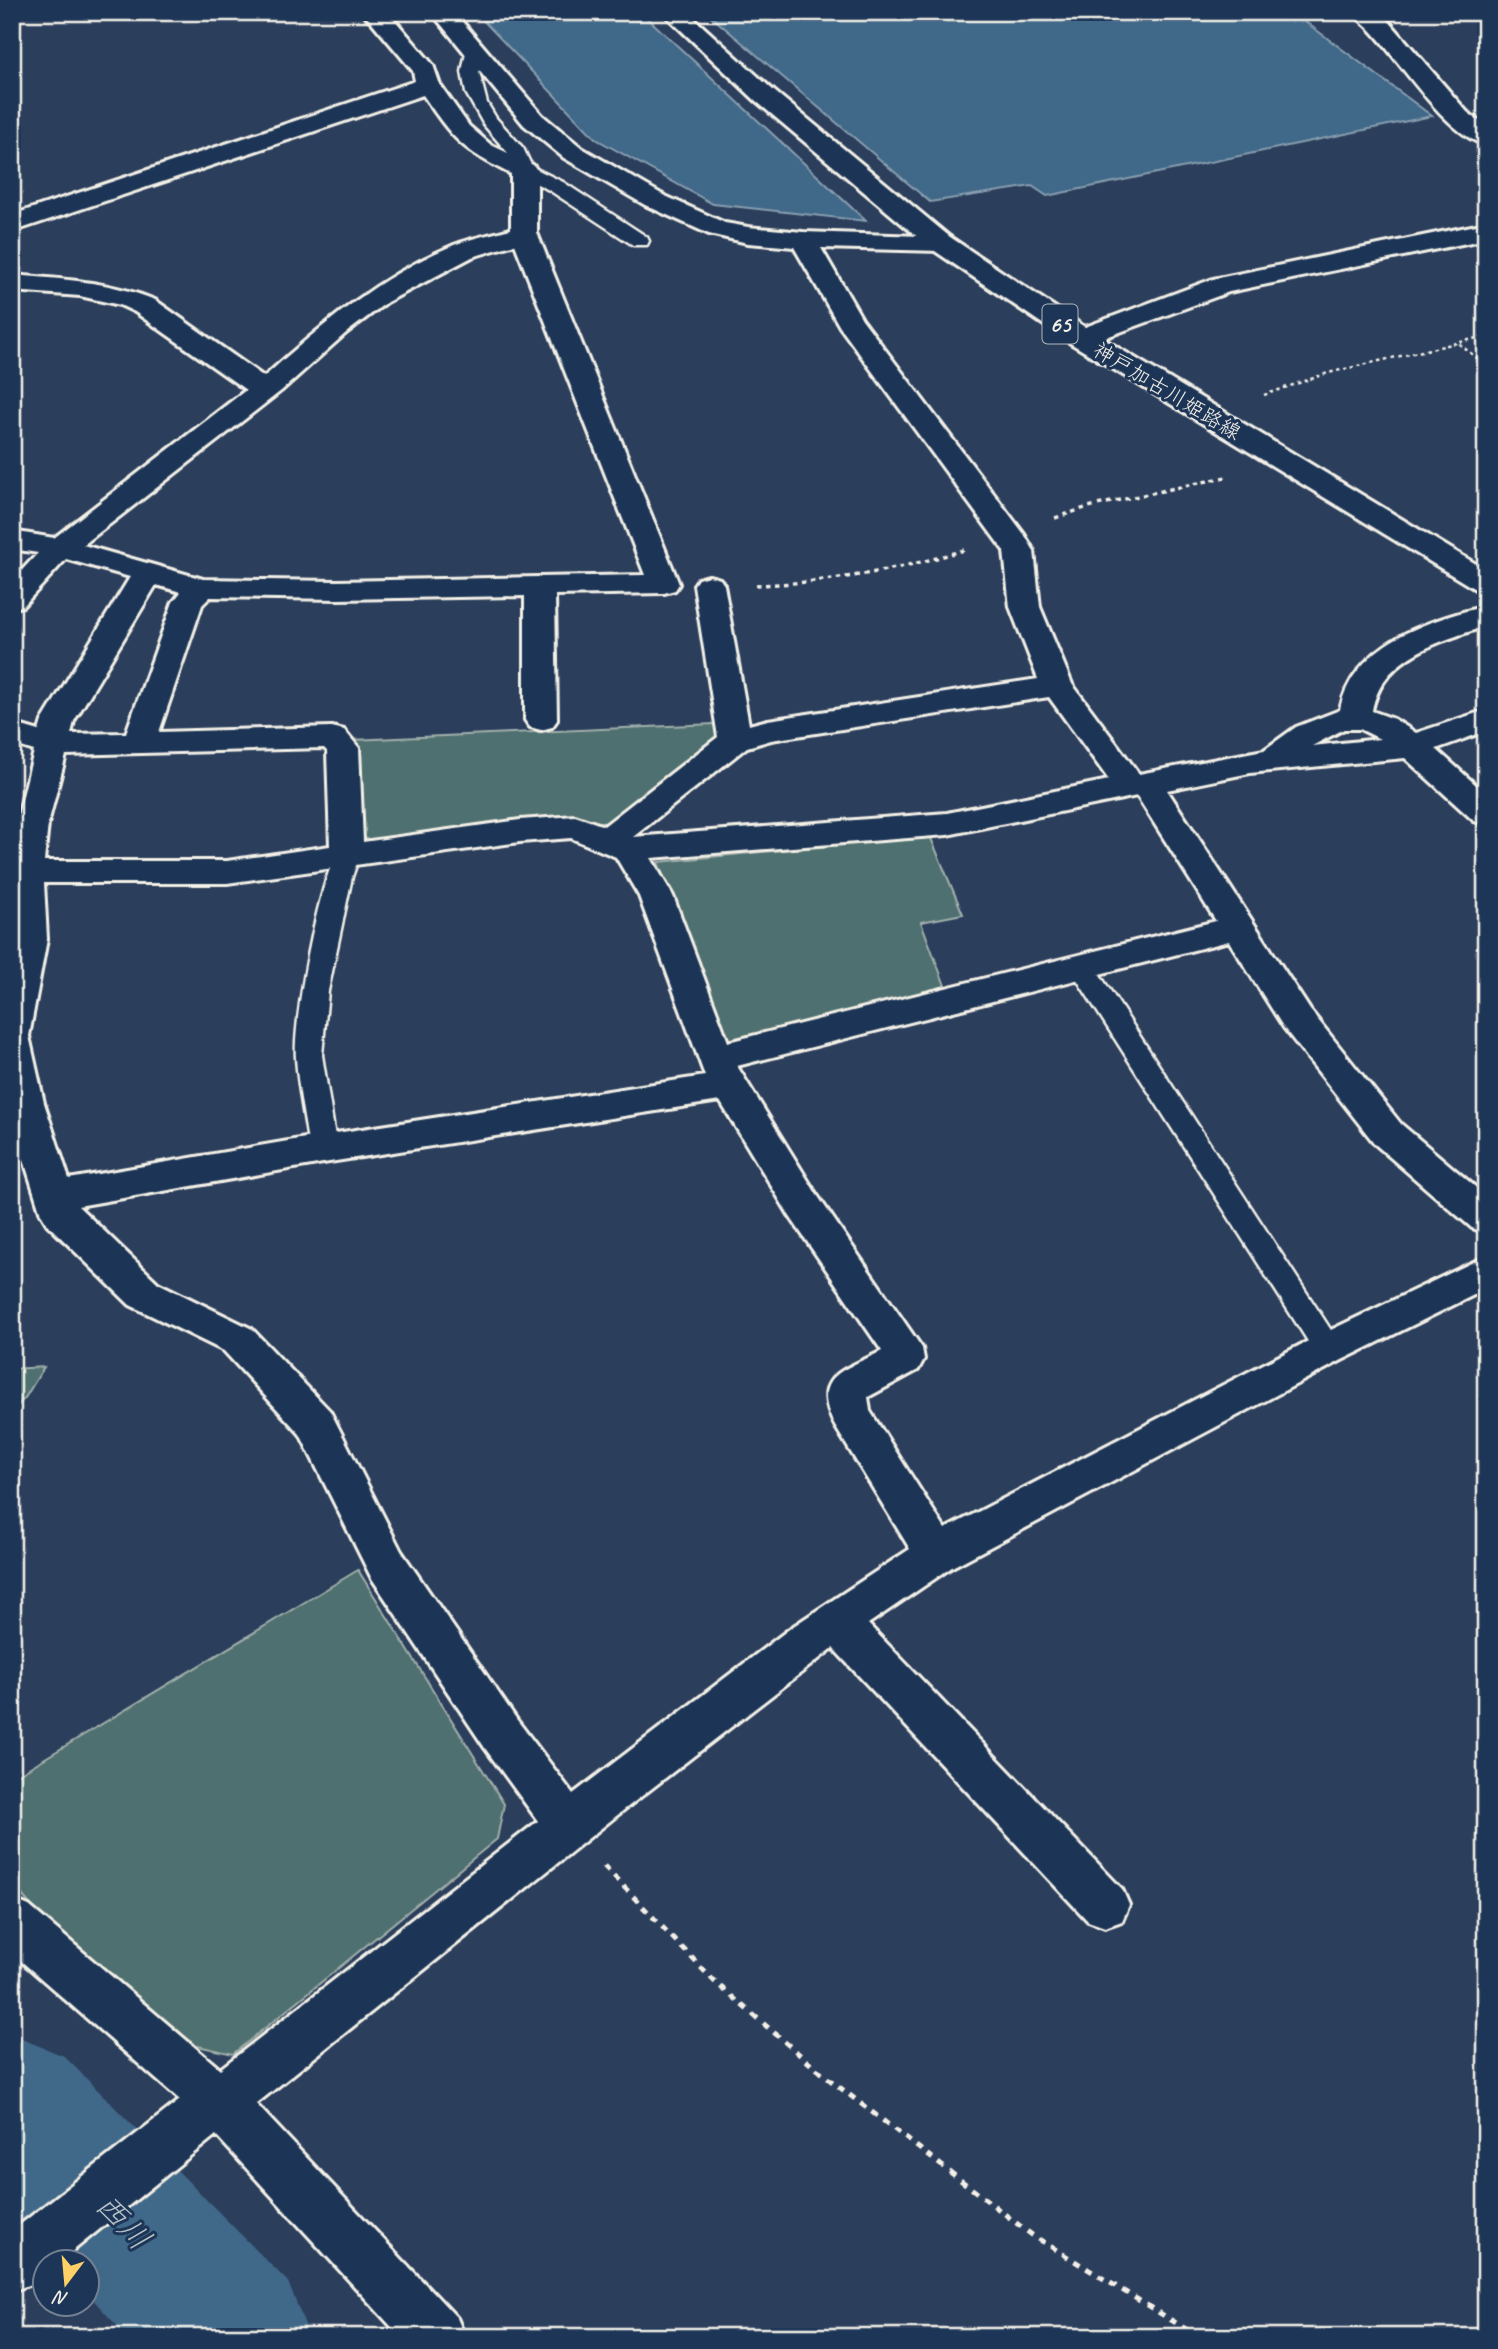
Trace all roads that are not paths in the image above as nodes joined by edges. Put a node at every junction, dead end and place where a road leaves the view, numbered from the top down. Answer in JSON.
{"nodes":[{"id":1,"x":371,"y":12,"type":"edge"},
{"id":2,"x":442,"y":12,"type":"edge"},
{"id":3,"x":673,"y":12,"type":"edge"},
{"id":4,"x":1364,"y":12,"type":"edge"},
{"id":5,"x":473,"y":51,"type":"junction"},
{"id":6,"x":428,"y":85,"type":"junction"},
{"id":7,"x":1486,"y":138,"type":"edge"},
{"id":8,"x":524,"y":170,"type":"junction"},
{"id":9,"x":12,"y":224,"type":"edge"},
{"id":10,"x":1486,"y":231,"type":"edge"},
{"id":11,"x":524,"y":233,"type":"junction"},
{"id":12,"x":803,"y":240,"type":"junction"},
{"id":13,"x":639,"y":241,"type":"dead end"},
{"id":14,"x":941,"y":243,"type":"junction"},
{"id":15,"x":12,"y":283,"type":"edge"},
{"id":16,"x":1082,"y":338,"type":"junction"},
{"id":17,"x":264,"y":390,"type":"junction"},
{"id":18,"x":12,"y":540,"type":"edge"},
{"id":19,"x":60,"y":548,"type":"junction"},
{"id":20,"x":148,"y":573,"type":"junction"},
{"id":21,"x":1486,"y":583,"type":"edge"},
{"id":22,"x":709,"y":585,"type":"dead end"},
{"id":23,"x":540,"y":587,"type":"junction"},
{"id":24,"x":202,"y":588,"type":"junction"},
{"id":25,"x":12,"y":599,"type":"edge"},
{"id":26,"x":1486,"y":615,"type":"edge"},
{"id":27,"x":1056,"y":686,"type":"junction"},
{"id":28,"x":541,"y":720,"type":"dead end"},
{"id":29,"x":1354,"y":720,"type":"junction"},
{"id":30,"x":1486,"y":720,"type":"edge"},
{"id":31,"x":12,"y":733,"type":"edge"},
{"id":32,"x":735,"y":740,"type":"junction"},
{"id":33,"x":139,"y":742,"type":"junction"},
{"id":34,"x":51,"y":745,"type":"junction"},
{"id":35,"x":1409,"y":747,"type":"junction"},
{"id":36,"x":1273,"y":759,"type":"junction"},
{"id":37,"x":1139,"y":784,"type":"junction"},
{"id":38,"x":1486,"y":813,"type":"edge"},
{"id":39,"x":618,"y":844,"type":"junction"},
{"id":40,"x":347,"y":857,"type":"junction"},
{"id":41,"x":19,"y":872,"type":"edge"},
{"id":42,"x":1239,"y":928,"type":"junction"},
{"id":43,"x":1082,"y":967,"type":"junction"},
{"id":44,"x":12,"y":1036,"type":"edge"},
{"id":45,"x":723,"y":1072,"type":"junction"},
{"id":46,"x":323,"y":1149,"type":"junction"},
{"id":47,"x":55,"y":1196,"type":"junction"},
{"id":48,"x":1486,"y":1218,"type":"edge"},
{"id":49,"x":1486,"y":1271,"type":"edge"},
{"id":50,"x":1328,"y":1349,"type":"junction"},
{"id":51,"x":937,"y":1554,"type":"junction"},
{"id":52,"x":836,"y":1622,"type":"junction"},
{"id":53,"x":569,"y":1826,"type":"junction"},
{"id":54,"x":1105,"y":1905,"type":"dead end"},
{"id":55,"x":12,"y":1922,"type":"edge"},
{"id":56,"x":219,"y":2101,"type":"junction"},
{"id":57,"x":12,"y":2265,"type":"edge"},
{"id":58,"x":438,"y":2337,"type":"edge"}],
"edges":[{"from":1,"to":6,"type":"street"},
{"from":2,"to":5,"type":"street"},
{"from":3,"to":14,"type":"street","name":"神戸加古川姫路線","number":"65"},
{"from":4,"to":7,"type":"street"},
{"from":5,"to":8,"type":"lane"},
{"from":5,"to":12,"type":"street"},
{"from":6,"to":8,"type":"street"},
{"from":6,"to":9,"type":"street"},
{"from":8,"to":11,"type":"street"},
{"from":8,"to":13,"type":"lane"},
{"from":10,"to":16,"type":"street"},
{"from":11,"to":17,"type":"street"},
{"from":11,"to":23,"type":"street"},
{"from":12,"to":14,"type":"street"},
{"from":12,"to":27,"type":"street"},
{"from":14,"to":16,"type":"street","name":"神戸加古川姫路線","number":"65"},
{"from":15,"to":17,"type":"street"},
{"from":16,"to":21,"type":"street","name":"神戸加古川姫路線","number":"65"},
{"from":17,"to":19,"type":"street"},
{"from":18,"to":19,"type":"street"},
{"from":19,"to":20,"type":"street"},
{"from":19,"to":25,"type":"street"},
{"from":20,"to":24,"type":"street"},
{"from":20,"to":34,"type":"street"},
{"from":22,"to":32,"type":"street"},
{"from":23,"to":24,"type":"street"},
{"from":23,"to":28,"type":"street"},
{"from":24,"to":33,"type":"street"},
{"from":26,"to":29,"type":"street"},
{"from":27,"to":32,"type":"street"},
{"from":27,"to":37,"type":"street"},
{"from":29,"to":35,"type":"street"},
{"from":29,"to":36,"type":"street"},
{"from":30,"to":35,"type":"street"},
{"from":31,"to":34,"type":"street"},
{"from":32,"to":39,"type":"street"},
{"from":33,"to":34,"type":"street"},
{"from":33,"to":40,"type":"street"},
{"from":34,"to":41,"type":"street"},
{"from":35,"to":36,"type":"street"},
{"from":35,"to":38,"type":"street"},
{"from":36,"to":37,"type":"street"},
{"from":37,"to":39,"type":"street"},
{"from":37,"to":42,"type":"street"},
{"from":39,"to":40,"type":"street"},
{"from":39,"to":45,"type":"street"},
{"from":40,"to":41,"type":"street"},
{"from":40,"to":46,"type":"lane"},
{"from":41,"to":44,"type":"street"},
{"from":42,"to":43,"type":"street"},
{"from":42,"to":48,"type":"street"},
{"from":43,"to":45,"type":"street"},
{"from":43,"to":50,"type":"lane"},
{"from":44,"to":47,"type":"street"},
{"from":45,"to":46,"type":"street"},
{"from":45,"to":51,"type":"street"},
{"from":46,"to":47,"type":"street"},
{"from":47,"to":53,"type":"street"},
{"from":49,"to":50,"type":"street"},
{"from":50,"to":51,"type":"street"},
{"from":51,"to":52,"type":"street"},
{"from":52,"to":53,"type":"street"},
{"from":52,"to":54,"type":"street"},
{"from":53,"to":56,"type":"street"},
{"from":55,"to":56,"type":"street"},
{"from":56,"to":57,"type":"street"},
{"from":56,"to":58,"type":"street"}]}
